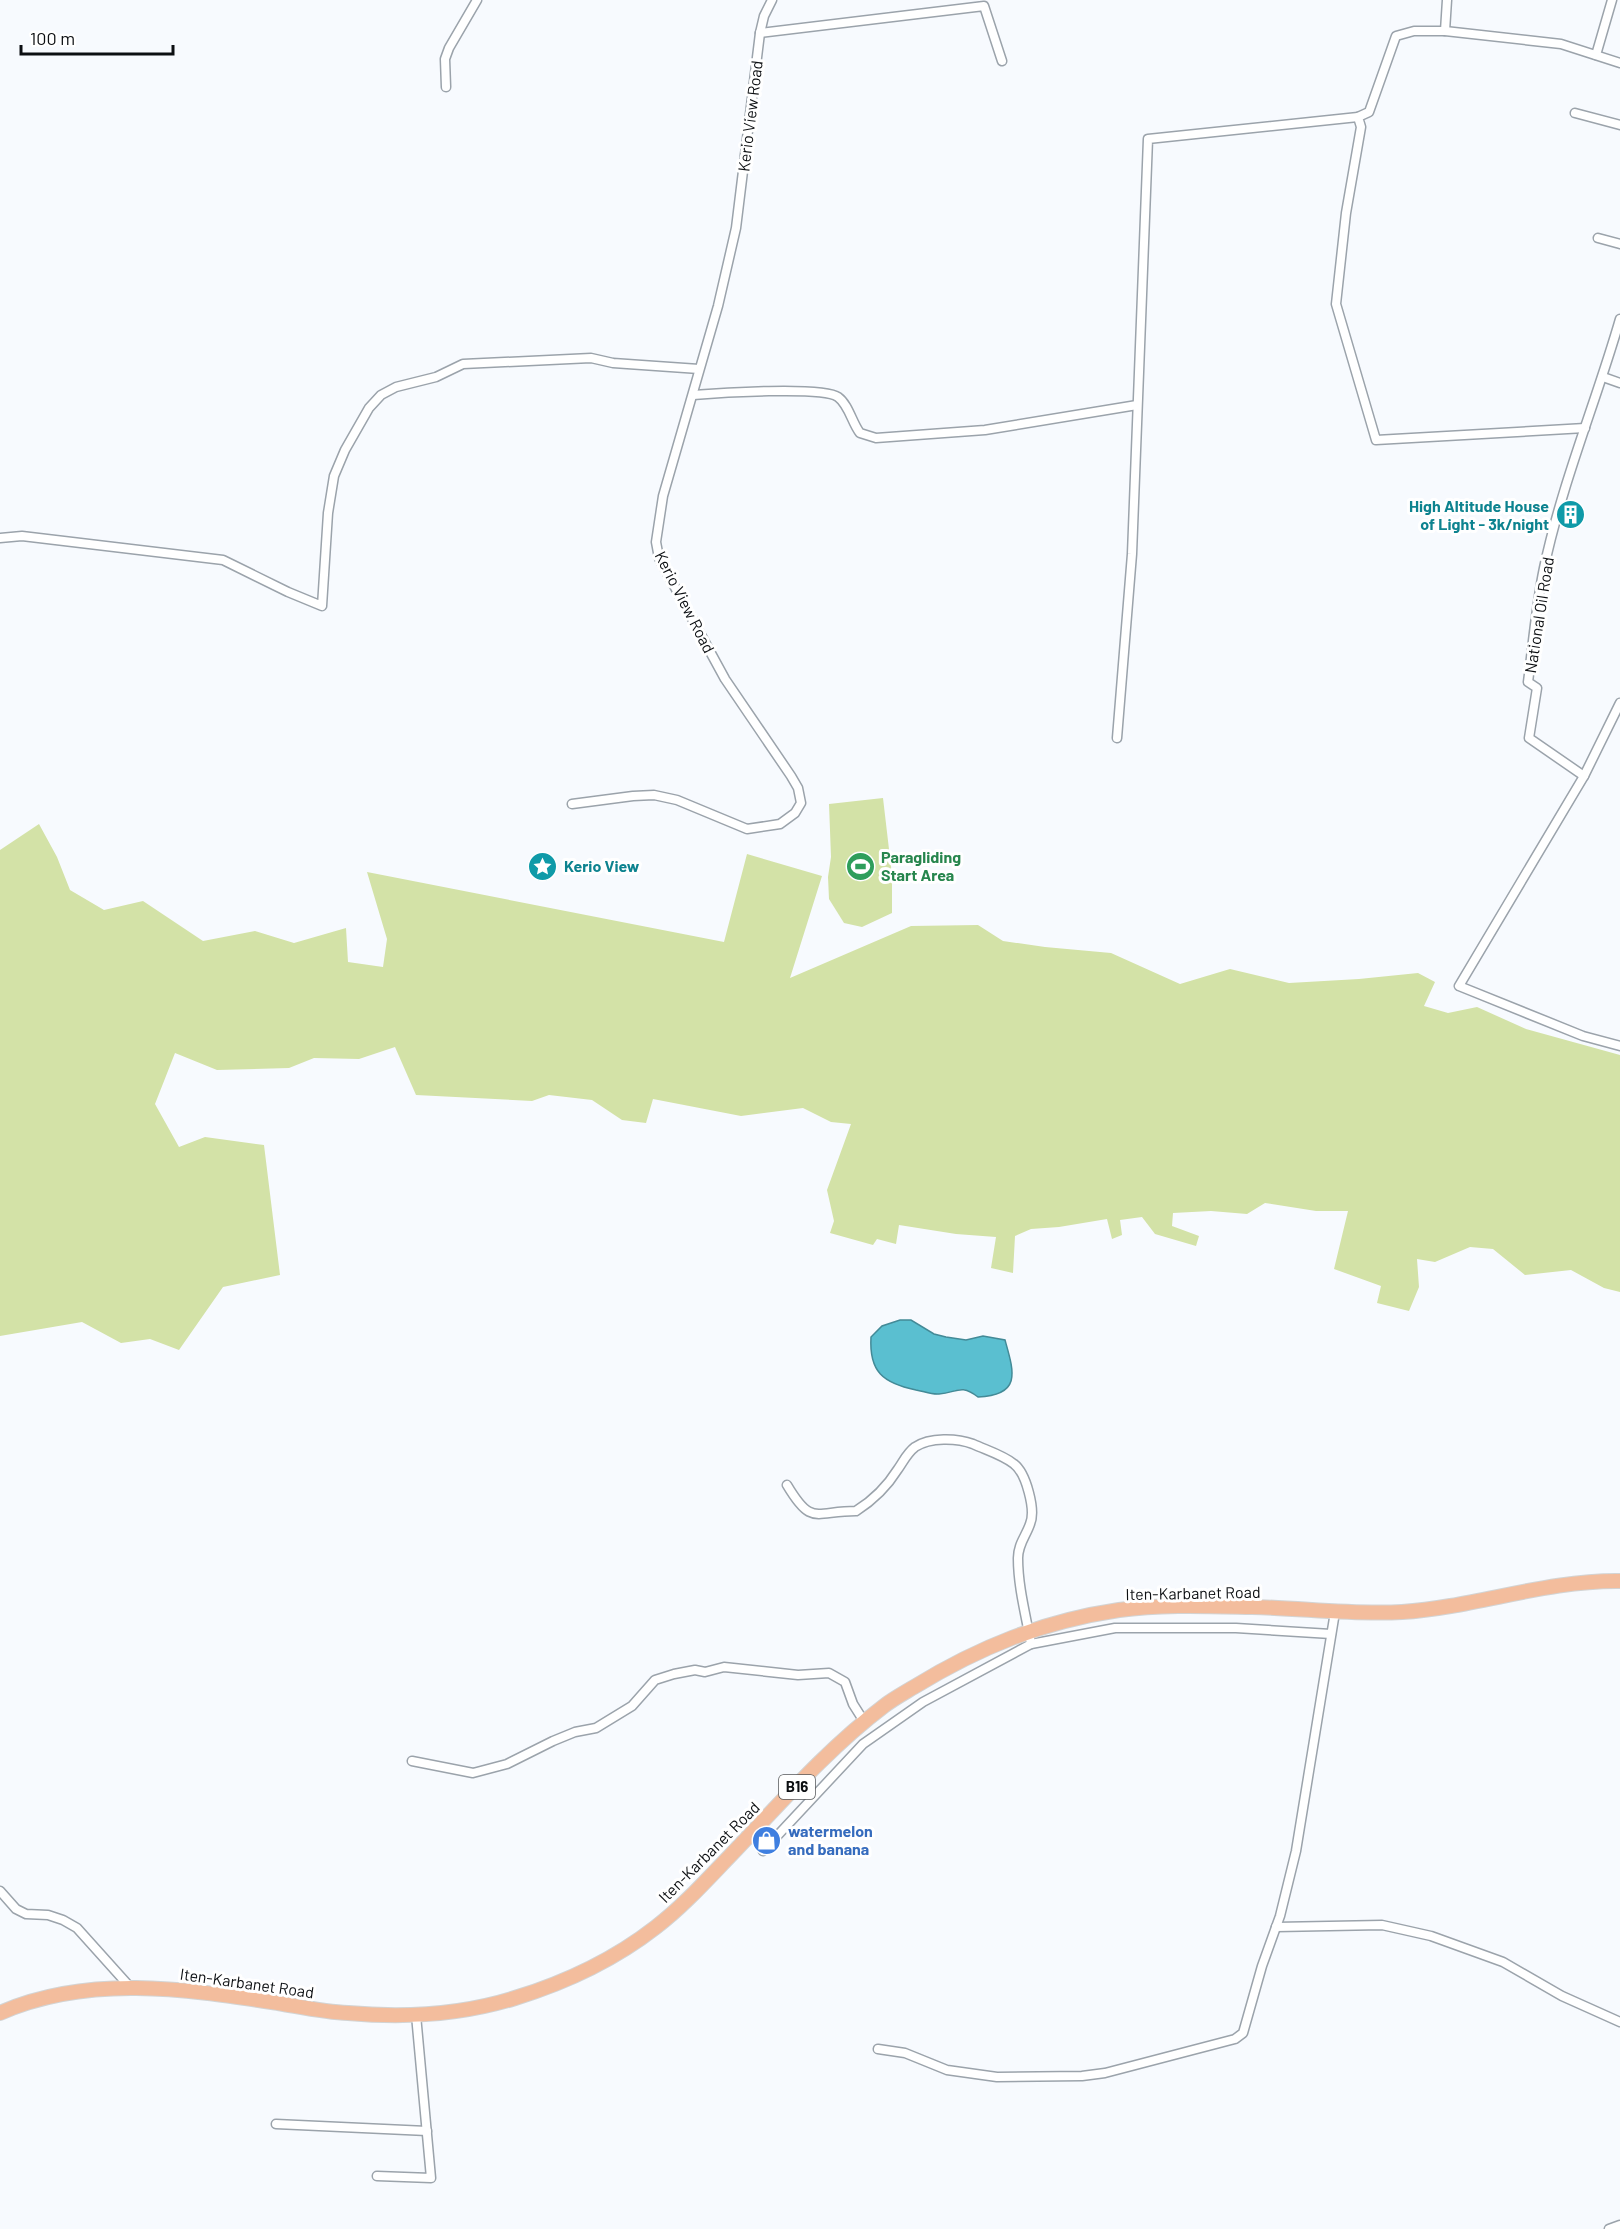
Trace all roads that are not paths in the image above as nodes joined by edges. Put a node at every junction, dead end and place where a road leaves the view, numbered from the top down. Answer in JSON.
{"nodes":[{"id":1,"x":477,"y":0,"type":"edge"},
{"id":2,"x":772,"y":0,"type":"edge"},
{"id":3,"x":1447,"y":0,"type":"edge"},
{"id":4,"x":1612,"y":0,"type":"edge"},
{"id":5,"x":1445,"y":31,"type":"junction"},
{"id":6,"x":760,"y":33,"type":"junction"},
{"id":7,"x":1596,"y":55,"type":"junction"},
{"id":8,"x":1002,"y":61,"type":"dead end"},
{"id":9,"x":1620,"y":63,"type":"edge"},
{"id":10,"x":446,"y":87,"type":"dead end"},
{"id":11,"x":1575,"y":113,"type":"dead end"},
{"id":12,"x":1358,"y":117,"type":"junction"},
{"id":13,"x":1620,"y":125,"type":"edge"},
{"id":14,"x":1598,"y":238,"type":"dead end"},
{"id":15,"x":1620,"y":244,"type":"edge"},
{"id":16,"x":1620,"y":318,"type":"edge"},
{"id":17,"x":699,"y":369,"type":"junction"},
{"id":18,"x":1603,"y":377,"type":"junction"},
{"id":19,"x":1620,"y":383,"type":"edge"},
{"id":20,"x":693,"y":395,"type":"junction"},
{"id":21,"x":1137,"y":405,"type":"junction"},
{"id":22,"x":1585,"y":428,"type":"junction"},
{"id":23,"x":0,"y":538,"type":"edge"},
{"id":24,"x":1620,"y":703,"type":"edge"},
{"id":25,"x":1117,"y":738,"type":"dead end"},
{"id":26,"x":1584,"y":777,"type":"junction"},
{"id":27,"x":572,"y":804,"type":"dead end"},
{"id":28,"x":1620,"y":1046,"type":"edge"},
{"id":29,"x":788,"y":1485,"type":"dead end"},
{"id":30,"x":1620,"y":1581,"type":"edge"},
{"id":31,"x":1335,"y":1612,"type":"junction"},
{"id":32,"x":1331,"y":1634,"type":"junction"},
{"id":33,"x":1030,"y":1637,"type":"junction"},
{"id":34,"x":865,"y":1723,"type":"junction"},
{"id":35,"x":412,"y":1761,"type":"dead end"},
{"id":36,"x":764,"y":1851,"type":"dead end"},
{"id":37,"x":0,"y":1891,"type":"edge"},
{"id":38,"x":1276,"y":1928,"type":"junction"},
{"id":39,"x":130,"y":1987,"type":"junction"},
{"id":40,"x":0,"y":2013,"type":"edge"},
{"id":41,"x":416,"y":2015,"type":"junction"},
{"id":42,"x":1620,"y":2022,"type":"edge"},
{"id":43,"x":878,"y":2049,"type":"dead end"},
{"id":44,"x":276,"y":2124,"type":"dead end"},
{"id":45,"x":427,"y":2131,"type":"junction"},
{"id":46,"x":377,"y":2176,"type":"dead end"},
{"id":47,"x":1620,"y":2225,"type":"edge"},
{"id":48,"x":1609,"y":2229,"type":"edge"}],
"edges":[{"from":1,"to":10,"type":"street"},
{"from":2,"to":6,"type":"street","name":"Kerio View Road"},
{"from":3,"to":5,"type":"street"},
{"from":4,"to":7,"type":"street"},
{"from":5,"to":7,"type":"street"},
{"from":5,"to":12,"type":"street"},
{"from":6,"to":8,"type":"street"},
{"from":6,"to":17,"type":"street","name":"Kerio View Road"},
{"from":7,"to":9,"type":"street"},
{"from":11,"to":13,"type":"street"},
{"from":12,"to":21,"type":"street"},
{"from":12,"to":22,"type":"street"},
{"from":14,"to":15,"type":"street"},
{"from":16,"to":18,"type":"street","name":"National Oil Road"},
{"from":17,"to":20,"type":"street","name":"Kerio View Road"},
{"from":17,"to":23,"type":"street"},
{"from":18,"to":19,"type":"street"},
{"from":18,"to":22,"type":"street","name":"National Oil Road"},
{"from":20,"to":21,"type":"street"},
{"from":20,"to":27,"type":"street","name":"Kerio View Road"},
{"from":21,"to":25,"type":"street"},
{"from":22,"to":26,"type":"street","name":"National Oil Road"},
{"from":24,"to":26,"type":"street"},
{"from":26,"to":28,"type":"street"},
{"from":29,"to":33,"type":"street"},
{"from":30,"to":31,"type":"main road","name":"Iten-Karbanet Road","number":"B16"},
{"from":31,"to":32,"type":"street"},
{"from":31,"to":33,"type":"main road","name":"Iten-Karbanet Road","number":"B16"},
{"from":32,"to":33,"type":"street"},
{"from":32,"to":38,"type":"street"},
{"from":33,"to":34,"type":"main road","name":"Iten-Karbanet Road","number":"B16"},
{"from":33,"to":36,"type":"street"},
{"from":34,"to":35,"type":"street"},
{"from":34,"to":41,"type":"main road","name":"Iten-Karbanet Road","number":"B16"},
{"from":37,"to":39,"type":"street"},
{"from":38,"to":42,"type":"street"},
{"from":38,"to":43,"type":"street"},
{"from":39,"to":40,"type":"main road","name":"Iten-Karbanet Road","number":"B16"},
{"from":39,"to":41,"type":"main road","name":"Iten-Karbanet Road","number":"B16"},
{"from":41,"to":45,"type":"street"},
{"from":44,"to":45,"type":"street"},
{"from":45,"to":46,"type":"street"},
{"from":47,"to":48,"type":"street"}]}
